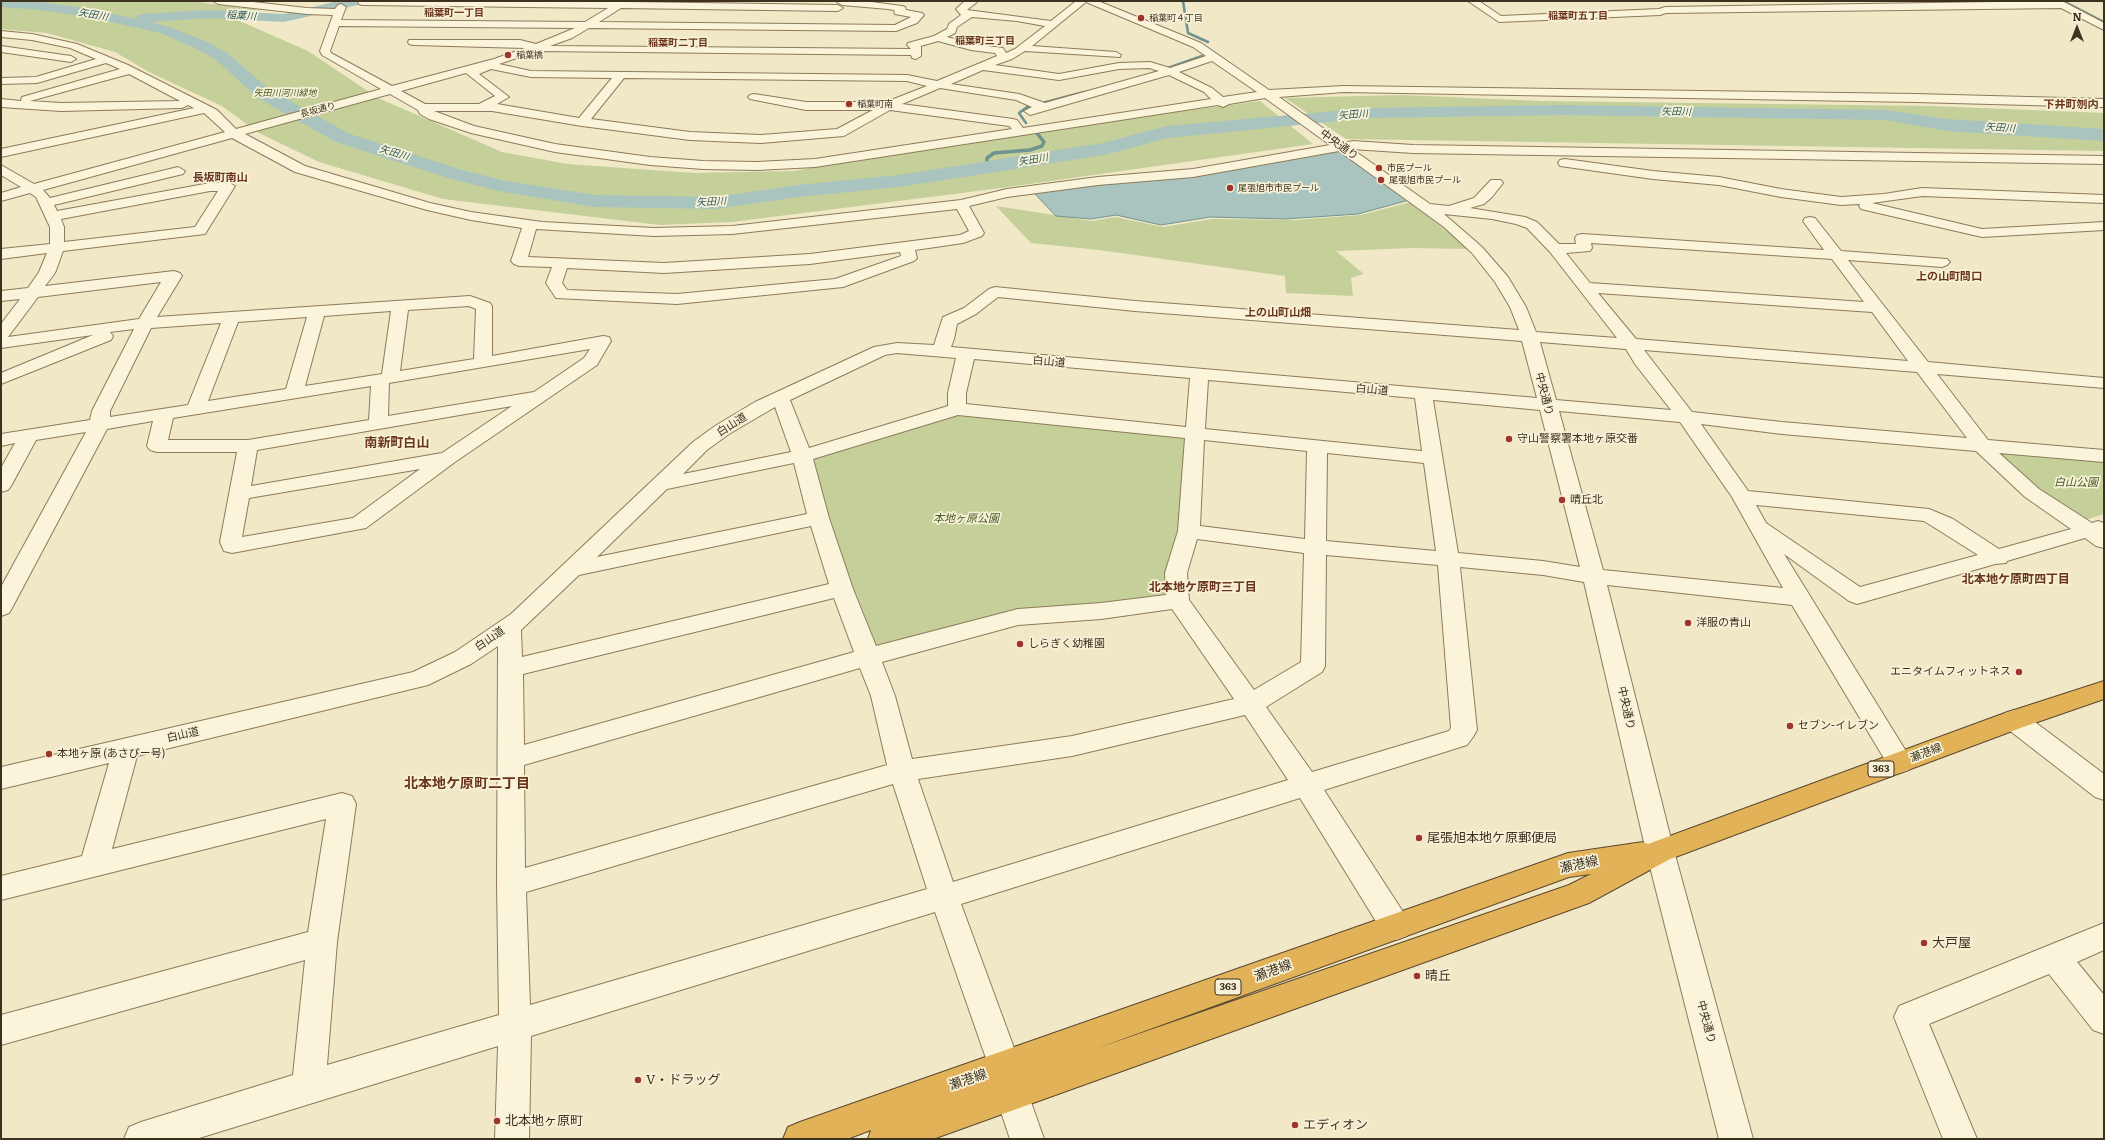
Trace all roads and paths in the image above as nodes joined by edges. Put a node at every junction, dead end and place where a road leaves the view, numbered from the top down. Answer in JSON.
{"nodes":[{"id":1,"x":218,"y":1,"type":"edge"},
{"id":2,"x":970,"y":1,"type":"edge"},
{"id":3,"x":1082,"y":1,"type":"edge"},
{"id":4,"x":1090,"y":1,"type":"edge"},
{"id":5,"x":1473,"y":1,"type":"edge"},
{"id":6,"x":1724,"y":1,"type":"edge"},
{"id":7,"x":623,"y":3,"type":"edge"},
{"id":8,"x":2059,"y":3,"type":"edge"},
{"id":9,"x":841,"y":4,"type":"edge"},
{"id":10,"x":348,"y":5,"type":"edge"},
{"id":11,"x":1738,"y":10,"type":"junction"},
{"id":12,"x":969,"y":14,"type":"junction"},
{"id":13,"x":914,"y":20,"type":"junction"},
{"id":14,"x":929,"y":22,"type":"dead end"},
{"id":15,"x":335,"y":23,"type":"junction"},
{"id":16,"x":390,"y":24,"type":"junction"},
{"id":17,"x":940,"y":24,"type":"dead end"},
{"id":18,"x":1054,"y":24,"type":"junction"},
{"id":19,"x":588,"y":25,"type":"junction"},
{"id":20,"x":953,"y":26,"type":"junction"},
{"id":21,"x":2104,"y":27,"type":"edge"},
{"id":22,"x":826,"y":28,"type":"junction"},
{"id":23,"x":1,"y":34,"type":"edge"},
{"id":24,"x":407,"y":37,"type":"junction"},
{"id":25,"x":938,"y":38,"type":"junction"},
{"id":26,"x":534,"y":48,"type":"junction"},
{"id":27,"x":1023,"y":48,"type":"junction"},
{"id":28,"x":1,"y":49,"type":"edge"},
{"id":29,"x":814,"y":51,"type":"junction"},
{"id":30,"x":917,"y":52,"type":"junction"},
{"id":31,"x":440,"y":54,"type":"dead end"},
{"id":32,"x":1116,"y":55,"type":"dead end"},
{"id":33,"x":1008,"y":57,"type":"junction"},
{"id":34,"x":1213,"y":57,"type":"junction"},
{"id":35,"x":102,"y":58,"type":"junction"},
{"id":36,"x":64,"y":59,"type":"junction"},
{"id":37,"x":452,"y":62,"type":"dead end"},
{"id":38,"x":39,"y":66,"type":"dead end"},
{"id":39,"x":487,"y":66,"type":"junction"},
{"id":40,"x":983,"y":67,"type":"junction"},
{"id":41,"x":464,"y":69,"type":"junction"},
{"id":42,"x":130,"y":70,"type":"junction"},
{"id":43,"x":1168,"y":70,"type":"junction"},
{"id":44,"x":621,"y":75,"type":"junction"},
{"id":45,"x":800,"y":76,"type":"junction"},
{"id":46,"x":907,"y":78,"type":"junction"},
{"id":47,"x":1,"y":80,"type":"edge"},
{"id":48,"x":940,"y":85,"type":"junction"},
{"id":49,"x":387,"y":91,"type":"junction"},
{"id":50,"x":1270,"y":96,"type":"junction"},
{"id":51,"x":754,"y":97,"type":"dead end"},
{"id":52,"x":786,"y":102,"type":"junction"},
{"id":53,"x":5,"y":103,"type":"edge"},
{"id":54,"x":1223,"y":103,"type":"junction"},
{"id":55,"x":2104,"y":103,"type":"edge"},
{"id":56,"x":1039,"y":105,"type":"junction"},
{"id":57,"x":888,"y":106,"type":"junction"},
{"id":58,"x":200,"y":107,"type":"junction"},
{"id":59,"x":482,"y":107,"type":"junction"},
{"id":60,"x":422,"y":108,"type":"junction"},
{"id":61,"x":582,"y":122,"type":"junction"},
{"id":62,"x":628,"y":128,"type":"junction"},
{"id":63,"x":1042,"y":128,"type":"junction"},
{"id":64,"x":1021,"y":131,"type":"junction"},
{"id":65,"x":233,"y":133,"type":"junction"},
{"id":66,"x":834,"y":134,"type":"junction"},
{"id":67,"x":607,"y":138,"type":"dead end"},
{"id":68,"x":160,"y":141,"type":"junction"},
{"id":69,"x":592,"y":141,"type":"dead end"},
{"id":70,"x":538,"y":144,"type":"junction"},
{"id":71,"x":1338,"y":145,"type":"junction"},
{"id":72,"x":1413,"y":149,"type":"junction"},
{"id":73,"x":1,"y":153,"type":"edge"},
{"id":74,"x":40,"y":158,"type":"dead end"},
{"id":75,"x":834,"y":160,"type":"junction"},
{"id":76,"x":2104,"y":160,"type":"edge"},
{"id":77,"x":16,"y":163,"type":"dead end"},
{"id":78,"x":1,"y":168,"type":"edge"},
{"id":79,"x":178,"y":171,"type":"dead end"},
{"id":80,"x":1496,"y":183,"type":"dead end"},
{"id":81,"x":30,"y":188,"type":"junction"},
{"id":82,"x":1,"y":196,"type":"edge"},
{"id":83,"x":2104,"y":199,"type":"edge"},
{"id":84,"x":1841,"y":201,"type":"junction"},
{"id":85,"x":46,"y":203,"type":"junction"},
{"id":86,"x":961,"y":204,"type":"junction"},
{"id":87,"x":1426,"y":208,"type":"junction"},
{"id":88,"x":1451,"y":210,"type":"junction"},
{"id":89,"x":53,"y":216,"type":"junction"},
{"id":90,"x":1810,"y":221,"type":"dead end"},
{"id":91,"x":530,"y":225,"type":"junction"},
{"id":92,"x":2104,"y":226,"type":"edge"},
{"id":93,"x":907,"y":246,"type":"junction"},
{"id":94,"x":57,"y":248,"type":"junction"},
{"id":95,"x":1555,"y":248,"type":"junction"},
{"id":96,"x":1,"y":254,"type":"edge"},
{"id":97,"x":1836,"y":255,"type":"junction"},
{"id":98,"x":1942,"y":262,"type":"dead end"},
{"id":99,"x":561,"y":264,"type":"junction"},
{"id":100,"x":1585,"y":287,"type":"junction"},
{"id":101,"x":33,"y":292,"type":"junction"},
{"id":102,"x":1,"y":296,"type":"edge"},
{"id":103,"x":400,"y":306,"type":"junction"},
{"id":104,"x":1878,"y":308,"type":"junction"},
{"id":105,"x":317,"y":312,"type":"junction"},
{"id":106,"x":232,"y":317,"type":"junction"},
{"id":107,"x":140,"y":324,"type":"junction"},
{"id":108,"x":1,"y":335,"type":"edge"},
{"id":109,"x":1530,"y":338,"type":"junction"},
{"id":110,"x":1,"y":343,"type":"edge"},
{"id":111,"x":1632,"y":345,"type":"junction"},
{"id":112,"x":940,"y":351,"type":"junction"},
{"id":113,"x":966,"y":354,"type":"junction"},
{"id":114,"x":483,"y":363,"type":"junction"},
{"id":115,"x":1923,"y":367,"type":"junction"},
{"id":116,"x":1199,"y":375,"type":"junction"},
{"id":117,"x":1,"y":379,"type":"edge"},
{"id":118,"x":385,"y":379,"type":"junction"},
{"id":119,"x":2104,"y":383,"type":"edge"},
{"id":120,"x":294,"y":394,"type":"junction"},
{"id":121,"x":1423,"y":394,"type":"junction"},
{"id":122,"x":541,"y":395,"type":"junction"},
{"id":123,"x":780,"y":397,"type":"junction"},
{"id":124,"x":1546,"y":405,"type":"junction"},
{"id":125,"x":957,"y":409,"type":"junction"},
{"id":126,"x":195,"y":410,"type":"junction"},
{"id":127,"x":164,"y":415,"type":"junction"},
{"id":128,"x":1686,"y":417,"type":"junction"},
{"id":129,"x":378,"y":424,"type":"junction"},
{"id":130,"x":99,"y":426,"type":"junction"},
{"id":131,"x":1196,"y":433,"type":"junction"},
{"id":132,"x":29,"y":436,"type":"junction"},
{"id":133,"x":1,"y":440,"type":"edge"},
{"id":134,"x":1981,"y":445,"type":"junction"},
{"id":135,"x":248,"y":446,"type":"junction"},
{"id":136,"x":1317,"y":446,"type":"junction"},
{"id":137,"x":802,"y":456,"type":"junction"},
{"id":138,"x":2104,"y":456,"type":"edge"},
{"id":139,"x":448,"y":458,"type":"junction"},
{"id":140,"x":1432,"y":458,"type":"junction"},
{"id":141,"x":661,"y":484,"type":"junction"},
{"id":142,"x":1,"y":486,"type":"edge"},
{"id":143,"x":239,"y":494,"type":"junction"},
{"id":144,"x":1742,"y":497,"type":"junction"},
{"id":145,"x":819,"y":518,"type":"junction"},
{"id":146,"x":1756,"y":524,"type":"junction"},
{"id":147,"x":1190,"y":531,"type":"junction"},
{"id":148,"x":2099,"y":533,"type":"edge"},
{"id":149,"x":1314,"y":547,"type":"junction"},
{"id":150,"x":1998,"y":558,"type":"junction"},
{"id":151,"x":1448,"y":560,"type":"junction"},
{"id":152,"x":570,"y":570,"type":"junction"},
{"id":153,"x":1592,"y":576,"type":"junction"},
{"id":154,"x":842,"y":588,"type":"junction"},
{"id":155,"x":1801,"y":598,"type":"junction"},
{"id":156,"x":1178,"y":601,"type":"junction"},
{"id":157,"x":1,"y":608,"type":"edge"},
{"id":158,"x":509,"y":627,"type":"junction"},
{"id":159,"x":867,"y":657,"type":"junction"},
{"id":160,"x":511,"y":668,"type":"junction"},
{"id":161,"x":2104,"y":690,"type":"edge"},
{"id":162,"x":1251,"y":704,"type":"junction"},
{"id":163,"x":2014,"y":720,"type":"junction"},
{"id":164,"x":126,"y":748,"type":"junction"},
{"id":165,"x":511,"y":759,"type":"junction"},
{"id":166,"x":1900,"y":763,"type":"junction"},
{"id":167,"x":902,"y":771,"type":"junction"},
{"id":168,"x":1,"y":778,"type":"edge"},
{"id":169,"x":1307,"y":786,"type":"junction"},
{"id":170,"x":2104,"y":789,"type":"edge"},
{"id":171,"x":1660,"y":851,"type":"junction"},
{"id":172,"x":93,"y":866,"type":"junction"},
{"id":173,"x":511,"y":884,"type":"junction"},
{"id":174,"x":1,"y":888,"type":"edge"},
{"id":175,"x":944,"y":897,"type":"junction"},
{"id":176,"x":1396,"y":927,"type":"junction"},
{"id":177,"x":2104,"y":936,"type":"edge"},
{"id":178,"x":322,"y":942,"type":"junction"},
{"id":179,"x":2054,"y":957,"type":"junction"},
{"id":180,"x":2104,"y":1019,"type":"edge"},
{"id":181,"x":515,"y":1024,"type":"junction"},
{"id":182,"x":1,"y":1030,"type":"edge"},
{"id":183,"x":1008,"y":1081,"type":"junction"},
{"id":184,"x":308,"y":1086,"type":"junction"},
{"id":185,"x":141,"y":1139,"type":"edge"},
{"id":186,"x":512,"y":1139,"type":"edge"},
{"id":187,"x":800,"y":1139,"type":"edge"},
{"id":188,"x":885,"y":1139,"type":"edge"},
{"id":189,"x":1026,"y":1139,"type":"edge"},
{"id":190,"x":1736,"y":1139,"type":"edge"},
{"id":191,"x":1960,"y":1139,"type":"edge"}],
"edges":[{"from":1,"to":10,"type":"street"},
{"from":2,"to":12,"type":"street"},
{"from":3,"to":18,"type":"street"},
{"from":4,"to":34,"type":"street","name":"中央通り"},
{"from":5,"to":11,"type":"street"},
{"from":6,"to":11,"type":"street"},
{"from":7,"to":9,"type":"street"},
{"from":7,"to":10,"type":"street"},
{"from":7,"to":19,"type":"street","name":"長坂通り"},
{"from":8,"to":11,"type":"street"},
{"from":8,"to":21,"type":"street"},
{"from":9,"to":13,"type":"street"},
{"from":9,"to":22,"type":"street"},
{"from":10,"to":15,"type":"street"},
{"from":12,"to":18,"type":"street"},
{"from":12,"to":20,"type":"street"},
{"from":13,"to":14,"type":"street"},
{"from":13,"to":22,"type":"street"},
{"from":15,"to":16,"type":"street"},
{"from":15,"to":49,"type":"street"},
{"from":16,"to":19,"type":"street"},
{"from":16,"to":24,"type":"street"},
{"from":17,"to":20,"type":"street"},
{"from":18,"to":27,"type":"street"},
{"from":19,"to":22,"type":"street"},
{"from":19,"to":26,"type":"street","name":"長坂通り"},
{"from":20,"to":25,"type":"street"},
{"from":22,"to":29,"type":"street"},
{"from":23,"to":35,"type":"street"},
{"from":24,"to":26,"type":"street"},
{"from":24,"to":31,"type":"street"},
{"from":25,"to":30,"type":"street"},
{"from":25,"to":33,"type":"street"},
{"from":26,"to":29,"type":"street"},
{"from":26,"to":39,"type":"street","name":"長坂通り"},
{"from":27,"to":32,"type":"street"},
{"from":27,"to":33,"type":"street"},
{"from":28,"to":36,"type":"street"},
{"from":29,"to":30,"type":"street"},
{"from":29,"to":45,"type":"street"},
{"from":30,"to":46,"type":"street"},
{"from":33,"to":40,"type":"street"},
{"from":34,"to":43,"type":"street"},
{"from":34,"to":50,"type":"street","name":"中央通り"},
{"from":35,"to":36,"type":"street"},
{"from":35,"to":42,"type":"street"},
{"from":35,"to":47,"type":"street"},
{"from":36,"to":38,"type":"street"},
{"from":37,"to":41,"type":"street"},
{"from":39,"to":41,"type":"street","name":"長坂通り"},
{"from":39,"to":44,"type":"street"},
{"from":39,"to":59,"type":"street"},
{"from":40,"to":43,"type":"street"},
{"from":40,"to":48,"type":"street"},
{"from":41,"to":49,"type":"street","name":"長坂通り"},
{"from":42,"to":53,"type":"street"},
{"from":42,"to":58,"type":"street"},
{"from":43,"to":54,"type":"street"},
{"from":43,"to":56,"type":"street"},
{"from":44,"to":45,"type":"street"},
{"from":44,"to":61,"type":"street"},
{"from":45,"to":46,"type":"street"},
{"from":45,"to":52,"type":"street"},
{"from":46,"to":48,"type":"street"},
{"from":48,"to":56,"type":"street"},
{"from":48,"to":57,"type":"street"},
{"from":49,"to":60,"type":"street"},
{"from":49,"to":65,"type":"street","name":"長坂通り"},
{"from":50,"to":54,"type":"street"},
{"from":50,"to":55,"type":"street"},
{"from":50,"to":71,"type":"street","name":"中央通り"},
{"from":51,"to":52,"type":"street"},
{"from":52,"to":57,"type":"street"},
{"from":53,"to":58,"type":"street"},
{"from":54,"to":63,"type":"street"},
{"from":56,"to":63,"type":"street"},
{"from":57,"to":64,"type":"street"},
{"from":57,"to":66,"type":"street"},
{"from":58,"to":65,"type":"street"},
{"from":58,"to":73,"type":"street"},
{"from":59,"to":60,"type":"street"},
{"from":59,"to":61,"type":"street"},
{"from":60,"to":70,"type":"street"},
{"from":61,"to":62,"type":"street"},
{"from":62,"to":66,"type":"street"},
{"from":62,"to":67,"type":"street"},
{"from":63,"to":64,"type":"street"},
{"from":64,"to":75,"type":"street"},
{"from":65,"to":68,"type":"street","name":"長坂通り"},
{"from":65,"to":91,"type":"street"},
{"from":66,"to":75,"type":"street"},
{"from":68,"to":74,"type":"street"},
{"from":68,"to":81,"type":"street","name":"長坂通り"},
{"from":69,"to":70,"type":"street"},
{"from":70,"to":75,"type":"street"},
{"from":71,"to":72,"type":"street"},
{"from":71,"to":86,"type":"street"},
{"from":71,"to":87,"type":"street","name":"中央通り"},
{"from":72,"to":76,"type":"street"},
{"from":72,"to":84,"type":"street"},
{"from":77,"to":78,"type":"street"},
{"from":78,"to":81,"type":"street"},
{"from":79,"to":85,"type":"street"},
{"from":80,"to":88,"type":"street"},
{"from":81,"to":82,"type":"street","name":"長坂通り"},
{"from":81,"to":85,"type":"street"},
{"from":83,"to":84,"type":"street"},
{"from":84,"to":92,"type":"street"},
{"from":85,"to":89,"type":"street"},
{"from":86,"to":91,"type":"street"},
{"from":86,"to":93,"type":"street"},
{"from":87,"to":88,"type":"street"},
{"from":87,"to":109,"type":"street","name":"中央通り"},
{"from":88,"to":95,"type":"street"},
{"from":89,"to":94,"type":"street"},
{"from":89,"to":94,"type":"street"},
{"from":90,"to":97,"type":"street"},
{"from":91,"to":99,"type":"street"},
{"from":93,"to":99,"type":"street"},
{"from":93,"to":99,"type":"street"},
{"from":94,"to":96,"type":"street"},
{"from":94,"to":101,"type":"street"},
{"from":95,"to":97,"type":"street"},
{"from":95,"to":100,"type":"street"},
{"from":97,"to":98,"type":"street"},
{"from":97,"to":104,"type":"street"},
{"from":100,"to":104,"type":"street"},
{"from":100,"to":111,"type":"street"},
{"from":101,"to":102,"type":"street"},
{"from":101,"to":107,"type":"street"},
{"from":101,"to":108,"type":"street"},
{"from":103,"to":105,"type":"street"},
{"from":103,"to":114,"type":"street"},
{"from":103,"to":118,"type":"street"},
{"from":104,"to":115,"type":"street"},
{"from":105,"to":106,"type":"street"},
{"from":105,"to":120,"type":"street"},
{"from":106,"to":107,"type":"street"},
{"from":106,"to":126,"type":"street"},
{"from":107,"to":110,"type":"street"},
{"from":107,"to":117,"type":"street"},
{"from":107,"to":130,"type":"street"},
{"from":109,"to":111,"type":"street"},
{"from":109,"to":112,"type":"street"},
{"from":109,"to":124,"type":"street","name":"中央通り"},
{"from":111,"to":115,"type":"street"},
{"from":111,"to":128,"type":"street"},
{"from":112,"to":113,"type":"street","name":"白山道"},
{"from":112,"to":123,"type":"street","name":"白山道"},
{"from":113,"to":116,"type":"street","name":"白山道"},
{"from":113,"to":125,"type":"street"},
{"from":114,"to":118,"type":"street"},
{"from":114,"to":122,"type":"street"},
{"from":115,"to":119,"type":"street"},
{"from":115,"to":134,"type":"street"},
{"from":116,"to":121,"type":"street","name":"白山道"},
{"from":116,"to":131,"type":"street"},
{"from":118,"to":120,"type":"street"},
{"from":118,"to":129,"type":"street"},
{"from":120,"to":126,"type":"street"},
{"from":121,"to":124,"type":"street","name":"白山道"},
{"from":121,"to":140,"type":"street"},
{"from":122,"to":129,"type":"street"},
{"from":122,"to":139,"type":"street"},
{"from":123,"to":137,"type":"street"},
{"from":123,"to":141,"type":"street","name":"白山道"},
{"from":124,"to":128,"type":"street","name":"白山道"},
{"from":124,"to":153,"type":"street","name":"中央通り"},
{"from":125,"to":131,"type":"street"},
{"from":125,"to":137,"type":"street"},
{"from":126,"to":127,"type":"street"},
{"from":127,"to":130,"type":"street"},
{"from":127,"to":135,"type":"street"},
{"from":128,"to":134,"type":"street","name":"白山道"},
{"from":128,"to":144,"type":"street"},
{"from":129,"to":135,"type":"street"},
{"from":130,"to":132,"type":"street"},
{"from":130,"to":157,"type":"street"},
{"from":131,"to":136,"type":"street"},
{"from":131,"to":147,"type":"street"},
{"from":132,"to":133,"type":"street"},
{"from":132,"to":142,"type":"street"},
{"from":134,"to":138,"type":"street","name":"白山道"},
{"from":134,"to":148,"type":"street"},
{"from":135,"to":143,"type":"street"},
{"from":136,"to":140,"type":"street"},
{"from":136,"to":149,"type":"street"},
{"from":137,"to":141,"type":"street"},
{"from":137,"to":145,"type":"street"},
{"from":139,"to":143,"type":"street"},
{"from":139,"to":143,"type":"street"},
{"from":140,"to":151,"type":"street"},
{"from":141,"to":152,"type":"street","name":"白山道"},
{"from":144,"to":146,"type":"street"},
{"from":144,"to":150,"type":"street"},
{"from":145,"to":152,"type":"street"},
{"from":145,"to":154,"type":"street"},
{"from":146,"to":150,"type":"street"},
{"from":146,"to":155,"type":"street"},
{"from":147,"to":149,"type":"street"},
{"from":147,"to":156,"type":"street"},
{"from":148,"to":150,"type":"street"},
{"from":149,"to":151,"type":"street"},
{"from":149,"to":162,"type":"street"},
{"from":151,"to":153,"type":"street"},
{"from":151,"to":169,"type":"street"},
{"from":152,"to":158,"type":"street","name":"白山道"},
{"from":153,"to":155,"type":"street"},
{"from":153,"to":171,"type":"street","name":"中央通り"},
{"from":154,"to":159,"type":"street"},
{"from":154,"to":160,"type":"street"},
{"from":155,"to":166,"type":"street"},
{"from":156,"to":159,"type":"street"},
{"from":156,"to":162,"type":"street"},
{"from":158,"to":160,"type":"street"},
{"from":158,"to":164,"type":"street","name":"白山道"},
{"from":159,"to":165,"type":"street"},
{"from":159,"to":167,"type":"street"},
{"from":160,"to":165,"type":"street"},
{"from":161,"to":163,"type":"highway","name":"瀬港線","number":"363"},
{"from":162,"to":167,"type":"street"},
{"from":162,"to":169,"type":"street"},
{"from":163,"to":166,"type":"highway","name":"瀬港線","number":"363"},
{"from":163,"to":170,"type":"street"},
{"from":164,"to":168,"type":"street","name":"白山道"},
{"from":164,"to":172,"type":"street"},
{"from":165,"to":173,"type":"street"},
{"from":166,"to":171,"type":"highway","name":"瀬港線","number":"363"},
{"from":167,"to":173,"type":"street"},
{"from":167,"to":175,"type":"street"},
{"from":169,"to":175,"type":"street"},
{"from":169,"to":176,"type":"street"},
{"from":171,"to":176,"type":"highway","name":"瀬港線","number":"363"},
{"from":171,"to":183,"type":"highway","name":"瀬港線","number":"363"},
{"from":171,"to":190,"type":"street","name":"中央通り"},
{"from":172,"to":174,"type":"street"},
{"from":172,"to":178,"type":"street"},
{"from":173,"to":181,"type":"street"},
{"from":175,"to":181,"type":"street"},
{"from":175,"to":183,"type":"street"},
{"from":176,"to":183,"type":"highway","name":"瀬港線","number":"363"},
{"from":177,"to":179,"type":"street"},
{"from":178,"to":182,"type":"street"},
{"from":178,"to":184,"type":"street"},
{"from":179,"to":180,"type":"street"},
{"from":179,"to":191,"type":"street"},
{"from":181,"to":184,"type":"street"},
{"from":181,"to":186,"type":"street"},
{"from":183,"to":187,"type":"highway","name":"瀬港線","number":"363"},
{"from":183,"to":188,"type":"highway","name":"瀬港線","number":"363"},
{"from":183,"to":189,"type":"street"},
{"from":184,"to":185,"type":"street"}]}
